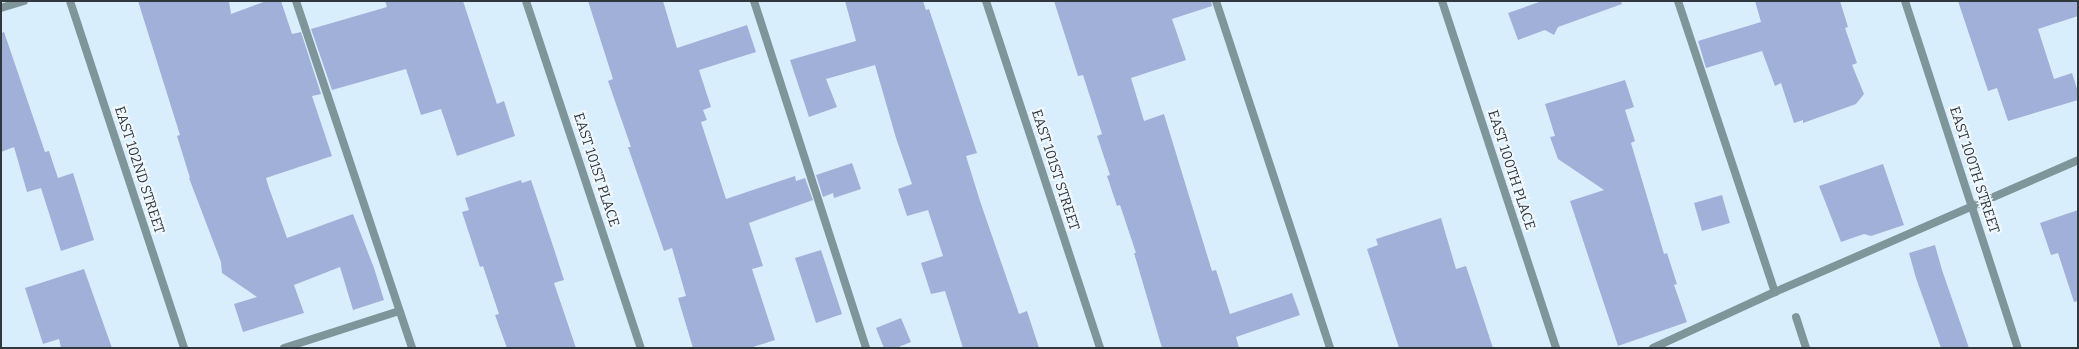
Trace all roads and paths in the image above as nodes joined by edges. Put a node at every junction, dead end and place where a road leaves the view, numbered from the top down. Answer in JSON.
{"nodes":[{"id":1,"x":24,"y":1,"type":"edge"},
{"id":2,"x":70,"y":1,"type":"edge"},
{"id":3,"x":296,"y":1,"type":"edge"},
{"id":4,"x":526,"y":1,"type":"edge"},
{"id":5,"x":754,"y":1,"type":"edge"},
{"id":6,"x":986,"y":1,"type":"edge"},
{"id":7,"x":1216,"y":1,"type":"edge"},
{"id":8,"x":1442,"y":1,"type":"edge"},
{"id":9,"x":1678,"y":1,"type":"edge"},
{"id":10,"x":1905,"y":1,"type":"edge"},
{"id":11,"x":1,"y":8,"type":"edge"},
{"id":12,"x":2078,"y":160,"type":"edge"},
{"id":13,"x":1973,"y":207,"type":"junction"},
{"id":14,"x":1775,"y":292,"type":"junction"},
{"id":15,"x":399,"y":311,"type":"junction"},
{"id":16,"x":1796,"y":317,"type":"dead end"},
{"id":17,"x":184,"y":348,"type":"edge"},
{"id":18,"x":284,"y":348,"type":"edge"},
{"id":19,"x":412,"y":348,"type":"edge"},
{"id":20,"x":641,"y":348,"type":"edge"},
{"id":21,"x":866,"y":348,"type":"edge"},
{"id":22,"x":1100,"y":348,"type":"edge"},
{"id":23,"x":1330,"y":348,"type":"edge"},
{"id":24,"x":1556,"y":348,"type":"edge"},
{"id":25,"x":1653,"y":348,"type":"edge"},
{"id":26,"x":1806,"y":348,"type":"edge"},
{"id":27,"x":2018,"y":348,"type":"edge"}],
"edges":[{"from":1,"to":11,"type":"street"},
{"from":2,"to":17,"type":"street","name":"EAST 102ND STREET"},
{"from":3,"to":15,"type":"street"},
{"from":4,"to":20,"type":"street","name":"EAST 101ST PLACE"},
{"from":5,"to":21,"type":"street"},
{"from":6,"to":22,"type":"street","name":"EAST 101ST STREET"},
{"from":7,"to":23,"type":"street"},
{"from":8,"to":24,"type":"street","name":"EAST 100TH PLACE"},
{"from":9,"to":14,"type":"street"},
{"from":10,"to":13,"type":"street","name":"EAST 100TH STREET"},
{"from":12,"to":13,"type":"street"},
{"from":13,"to":14,"type":"street"},
{"from":13,"to":27,"type":"street","name":"EAST 100TH STREET"},
{"from":14,"to":25,"type":"street"},
{"from":15,"to":18,"type":"street"},
{"from":15,"to":19,"type":"street"},
{"from":16,"to":26,"type":"street"}]}
